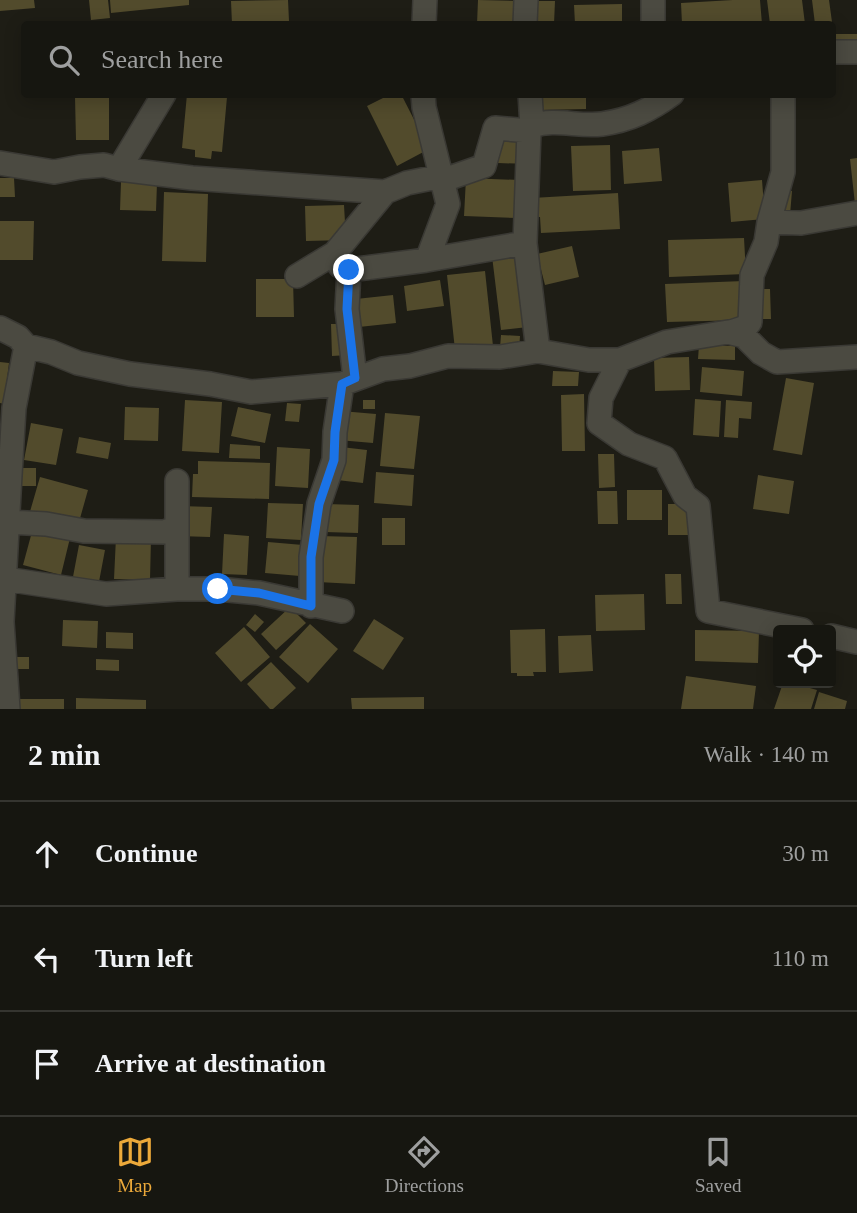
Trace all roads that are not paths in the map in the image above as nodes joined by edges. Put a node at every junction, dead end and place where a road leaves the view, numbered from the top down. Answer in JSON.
{"nodes":[{"id":1,"x":425,"y":0,"type":"edge"},
{"id":2,"x":526,"y":0,"type":"edge"},
{"id":3,"x":653,"y":0,"type":"edge"},
{"id":4,"x":424,"y":21,"type":"edge"},
{"id":5,"x":524,"y":21,"type":"edge"},
{"id":6,"x":653,"y":21,"type":"edge"},
{"id":7,"x":836,"y":52,"type":"edge"},
{"id":8,"x":857,"y":52,"type":"edge"},
{"id":9,"x":162,"y":98,"type":"edge"},
{"id":10,"x":424,"y":98,"type":"edge"},
{"id":11,"x":530,"y":98,"type":"edge"},
{"id":12,"x":783,"y":98,"type":"edge"},
{"id":13,"x":647,"y":104,"type":"edge"},
{"id":14,"x":531,"y":128,"type":"junction"},
{"id":15,"x":0,"y":163,"type":"edge"},
{"id":16,"x":119,"y":169,"type":"junction"},
{"id":17,"x":441,"y":181,"type":"junction"},
{"id":18,"x":385,"y":192,"type":"junction"},
{"id":19,"x":857,"y":213,"type":"edge"},
{"id":20,"x":769,"y":222,"type":"junction"},
{"id":21,"x":525,"y":243,"type":"junction"},
{"id":22,"x":427,"y":260,"type":"junction"},
{"id":23,"x":342,"y":261,"type":"junction"},
{"id":24,"x":297,"y":276,"type":"dead end"},
{"id":25,"x":1,"y":326,"type":"edge"},
{"id":26,"x":731,"y":332,"type":"junction"},
{"id":27,"x":26,"y":346,"type":"junction"},
{"id":28,"x":538,"y":351,"type":"junction"},
{"id":29,"x":857,"y":357,"type":"edge"},
{"id":30,"x":620,"y":360,"type":"junction"},
{"id":31,"x":348,"y":381,"type":"junction"},
{"id":32,"x":5,"y":473,"type":"edge"},
{"id":33,"x":177,"y":481,"type":"dead end"},
{"id":34,"x":8,"y":522,"type":"junction"},
{"id":35,"x":176,"y":527,"type":"junction"},
{"id":36,"x":5,"y":579,"type":"junction"},
{"id":37,"x":177,"y":589,"type":"junction"},
{"id":38,"x":311,"y":606,"type":"junction"},
{"id":39,"x":342,"y":611,"type":"dead end"},
{"id":40,"x":777,"y":625,"type":"edge"},
{"id":41,"x":836,"y":637,"type":"edge"},
{"id":42,"x":857,"y":642,"type":"edge"},
{"id":43,"x":8,"y":709,"type":"edge"}],
"edges":[{"from":1,"to":4,"type":"street"},
{"from":2,"to":5,"type":"street"},
{"from":3,"to":6,"type":"street"},
{"from":7,"to":8,"type":"street"},
{"from":9,"to":16,"type":"street"},
{"from":10,"to":17,"type":"street"},
{"from":11,"to":14,"type":"street"},
{"from":12,"to":20,"type":"street"},
{"from":13,"to":14,"type":"street"},
{"from":14,"to":17,"type":"street"},
{"from":14,"to":21,"type":"street"},
{"from":15,"to":16,"type":"street"},
{"from":16,"to":18,"type":"street"},
{"from":17,"to":18,"type":"street"},
{"from":17,"to":22,"type":"street"},
{"from":18,"to":23,"type":"street"},
{"from":19,"to":20,"type":"street"},
{"from":20,"to":26,"type":"street"},
{"from":21,"to":22,"type":"street"},
{"from":21,"to":28,"type":"street"},
{"from":22,"to":23,"type":"street"},
{"from":23,"to":24,"type":"street"},
{"from":23,"to":31,"type":"street"},
{"from":25,"to":27,"type":"street"},
{"from":26,"to":29,"type":"street"},
{"from":26,"to":30,"type":"street"},
{"from":27,"to":31,"type":"street"},
{"from":27,"to":32,"type":"street"},
{"from":28,"to":30,"type":"street"},
{"from":28,"to":31,"type":"street"},
{"from":30,"to":40,"type":"street"},
{"from":31,"to":38,"type":"street"},
{"from":32,"to":34,"type":"street"},
{"from":33,"to":35,"type":"street"},
{"from":34,"to":35,"type":"street"},
{"from":34,"to":36,"type":"street"},
{"from":35,"to":37,"type":"street"},
{"from":36,"to":37,"type":"street"},
{"from":36,"to":43,"type":"street"},
{"from":37,"to":38,"type":"street"},
{"from":38,"to":39,"type":"street"},
{"from":41,"to":42,"type":"street"}]}
